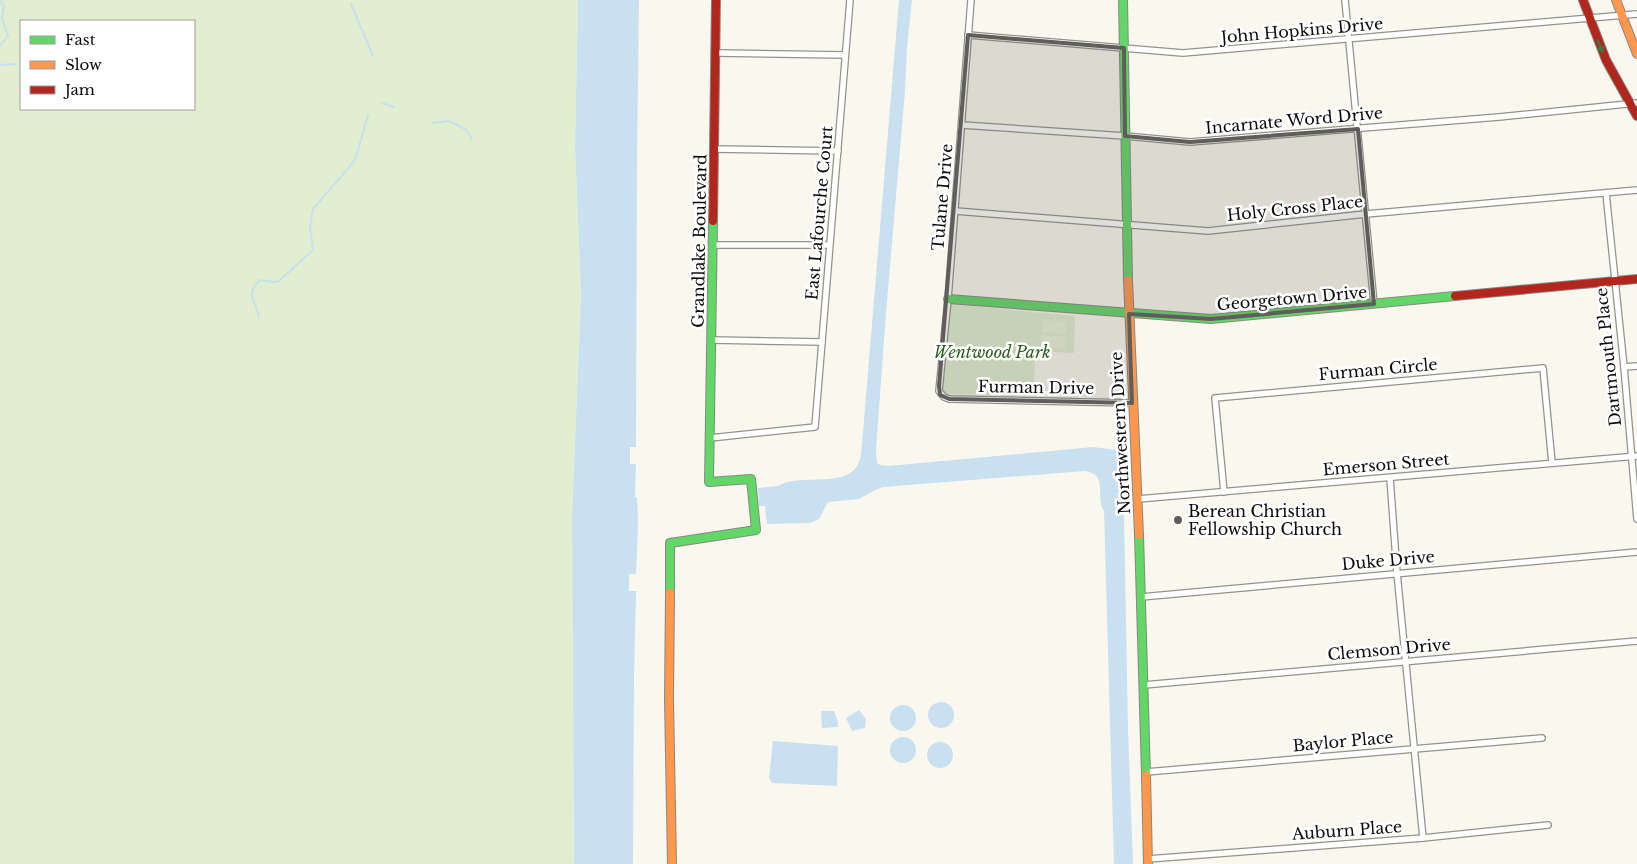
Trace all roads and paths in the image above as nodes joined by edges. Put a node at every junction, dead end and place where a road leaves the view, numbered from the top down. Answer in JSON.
{"nodes":[{"id":1,"x":716,"y":0,"type":"edge"},
{"id":2,"x":850,"y":0,"type":"edge"},
{"id":3,"x":970,"y":0,"type":"edge"},
{"id":4,"x":1123,"y":0,"type":"edge"},
{"id":5,"x":1345,"y":0,"type":"edge"},
{"id":6,"x":1584,"y":0,"type":"edge"},
{"id":7,"x":1616,"y":0,"type":"edge"},
{"id":8,"x":1637,"y":14,"type":"edge"},
{"id":9,"x":1621,"y":15,"type":"junction"},
{"id":10,"x":1589,"y":19,"type":"junction"},
{"id":11,"x":968,"y":34,"type":"junction"},
{"id":12,"x":1349,"y":40,"type":"junction"},
{"id":13,"x":1124,"y":48,"type":"junction"},
{"id":14,"x":716,"y":53,"type":"junction"},
{"id":15,"x":1637,"y":54,"type":"edge"},
{"id":16,"x":845,"y":56,"type":"junction"},
{"id":17,"x":1633,"y":103,"type":"edge"},
{"id":18,"x":1637,"y":116,"type":"edge"},
{"id":19,"x":962,"y":125,"type":"junction"},
{"id":20,"x":1358,"y":129,"type":"junction"},
{"id":21,"x":1125,"y":136,"type":"junction"},
{"id":22,"x":714,"y":149,"type":"junction"},
{"id":23,"x":838,"y":151,"type":"junction"},
{"id":24,"x":1637,"y":190,"type":"edge"},
{"id":25,"x":1606,"y":193,"type":"junction"},
{"id":26,"x":955,"y":211,"type":"junction"},
{"id":27,"x":1366,"y":214,"type":"junction"},
{"id":28,"x":1127,"y":225,"type":"junction"},
{"id":29,"x":830,"y":245,"type":"junction"},
{"id":30,"x":713,"y":246,"type":"junction"},
{"id":31,"x":1637,"y":279,"type":"edge"},
{"id":32,"x":1614,"y":281,"type":"junction"},
{"id":33,"x":948,"y":299,"type":"junction"},
{"id":34,"x":1374,"y":304,"type":"junction"},
{"id":35,"x":1129,"y":314,"type":"junction"},
{"id":36,"x":712,"y":340,"type":"junction"},
{"id":37,"x":822,"y":342,"type":"junction"},
{"id":38,"x":1637,"y":366,"type":"edge"},
{"id":39,"x":1624,"y":367,"type":"junction"},
{"id":40,"x":940,"y":395,"type":"joint"},
{"id":41,"x":1132,"y":403,"type":"junction"},
{"id":42,"x":710,"y":438,"type":"junction"},
{"id":43,"x":1634,"y":456,"type":"edge"},
{"id":44,"x":1552,"y":463,"type":"junction"},
{"id":45,"x":1390,"y":478,"type":"junction"},
{"id":46,"x":1224,"y":492,"type":"junction"},
{"id":47,"x":1138,"y":499,"type":"junction"},
{"id":48,"x":1637,"y":519,"type":"edge"},
{"id":49,"x":1637,"y":552,"type":"edge"},
{"id":50,"x":1397,"y":573,"type":"junction"},
{"id":51,"x":1141,"y":597,"type":"junction"},
{"id":52,"x":1637,"y":640,"type":"edge"},
{"id":53,"x":1405,"y":661,"type":"junction"},
{"id":54,"x":1144,"y":685,"type":"junction"},
{"id":55,"x":1542,"y":738,"type":"dead end"},
{"id":56,"x":1415,"y":749,"type":"junction"},
{"id":57,"x":1146,"y":772,"type":"junction"},
{"id":58,"x":1548,"y":825,"type":"dead end"},
{"id":59,"x":1423,"y":838,"type":"junction"},
{"id":60,"x":1148,"y":861,"type":"edge"},
{"id":61,"x":672,"y":864,"type":"edge"}],
"edges":[{"from":1,"to":14,"type":"street","name":"Grandlake Boulevard"},
{"from":2,"to":16,"type":"street","name":"East Lafourche Court"},
{"from":3,"to":11,"type":"street","name":"Tulane Drive"},
{"from":4,"to":13,"type":"street","name":"Northwestern Drive"},
{"from":5,"to":12,"type":"street"},
{"from":6,"to":10,"type":"street"},
{"from":7,"to":9,"type":"street"},
{"from":8,"to":9,"type":"street","name":"John Hopkins Drive"},
{"from":9,"to":10,"type":"street","name":"John Hopkins Drive"},
{"from":9,"to":15,"type":"street"},
{"from":10,"to":12,"type":"street","name":"John Hopkins Drive"},
{"from":10,"to":17,"type":"street","one_way":true},
{"from":11,"to":13,"type":"street","name":"John Hopkins Drive"},
{"from":11,"to":19,"type":"street","name":"Tulane Drive"},
{"from":12,"to":13,"type":"street","name":"John Hopkins Drive"},
{"from":12,"to":20,"type":"street"},
{"from":13,"to":21,"type":"street","name":"Northwestern Drive"},
{"from":14,"to":16,"type":"street"},
{"from":14,"to":22,"type":"street","name":"Grandlake Boulevard"},
{"from":16,"to":23,"type":"street","name":"East Lafourche Court"},
{"from":17,"to":18,"type":"street"},
{"from":17,"to":20,"type":"street","name":"Incarnate Word Drive"},
{"from":19,"to":21,"type":"street","name":"Incarnate Word Drive"},
{"from":19,"to":26,"type":"street","name":"Tulane Drive"},
{"from":20,"to":21,"type":"street","name":"Incarnate Word Drive"},
{"from":20,"to":27,"type":"street"},
{"from":21,"to":28,"type":"street","name":"Northwestern Drive"},
{"from":22,"to":23,"type":"street"},
{"from":22,"to":30,"type":"street","name":"Grandlake Boulevard"},
{"from":23,"to":29,"type":"street","name":"East Lafourche Court"},
{"from":24,"to":25,"type":"street","name":"Holy Cross Place"},
{"from":25,"to":27,"type":"street","name":"Holy Cross Place"},
{"from":25,"to":32,"type":"street","name":"Dartmouth Place"},
{"from":26,"to":28,"type":"street","name":"Holy Cross Place"},
{"from":26,"to":33,"type":"street","name":"Tulane Drive"},
{"from":27,"to":28,"type":"street","name":"Holy Cross Place"},
{"from":27,"to":34,"type":"street"},
{"from":28,"to":35,"type":"street","name":"Northwestern Drive"},
{"from":29,"to":30,"type":"street"},
{"from":29,"to":37,"type":"street","name":"East Lafourche Court"},
{"from":30,"to":36,"type":"street","name":"Grandlake Boulevard"},
{"from":31,"to":32,"type":"street","name":"Georgetown Drive"},
{"from":32,"to":34,"type":"street","name":"Georgetown Drive"},
{"from":32,"to":39,"type":"street","name":"Dartmouth Place"},
{"from":33,"to":35,"type":"street","name":"Georgetown Drive"},
{"from":33,"to":40,"type":"street","name":"Tulane Drive"},
{"from":34,"to":35,"type":"street","name":"Georgetown Drive"},
{"from":35,"to":41,"type":"street","name":"Northwestern Drive"},
{"from":36,"to":37,"type":"street"},
{"from":36,"to":42,"type":"street","name":"Grandlake Boulevard"},
{"from":37,"to":42,"type":"street","name":"East Lafourche Court"},
{"from":38,"to":39,"type":"street"},
{"from":39,"to":43,"type":"street","name":"Dartmouth Place"},
{"from":40,"to":41,"type":"street","name":"Furman Drive"},
{"from":41,"to":47,"type":"street","name":"Northwestern Drive"},
{"from":42,"to":61,"type":"street","name":"Grandlake Boulevard"},
{"from":43,"to":44,"type":"street","name":"Emerson Street"},
{"from":43,"to":48,"type":"street","name":"Dartmouth Place"},
{"from":44,"to":45,"type":"street","name":"Emerson Street"},
{"from":44,"to":46,"type":"street","name":"Furman Circle"},
{"from":45,"to":46,"type":"street","name":"Emerson Street"},
{"from":45,"to":50,"type":"street"},
{"from":46,"to":47,"type":"street","name":"Emerson Street"},
{"from":47,"to":51,"type":"street","name":"Northwestern Drive"},
{"from":49,"to":50,"type":"street","name":"Duke Drive"},
{"from":50,"to":51,"type":"street","name":"Duke Drive"},
{"from":50,"to":53,"type":"street"},
{"from":51,"to":54,"type":"street","name":"Northwestern Drive"},
{"from":52,"to":53,"type":"street","name":"Clemson Drive"},
{"from":53,"to":54,"type":"street","name":"Clemson Drive"},
{"from":53,"to":56,"type":"street"},
{"from":54,"to":57,"type":"street","name":"Northwestern Drive"},
{"from":55,"to":56,"type":"street","name":"Baylor Place"},
{"from":56,"to":57,"type":"street","name":"Baylor Place"},
{"from":56,"to":59,"type":"street"},
{"from":57,"to":60,"type":"street","name":"Northwestern Drive"},
{"from":58,"to":59,"type":"street","name":"Auburn Place"},
{"from":59,"to":60,"type":"street","name":"Auburn Place"}]}
